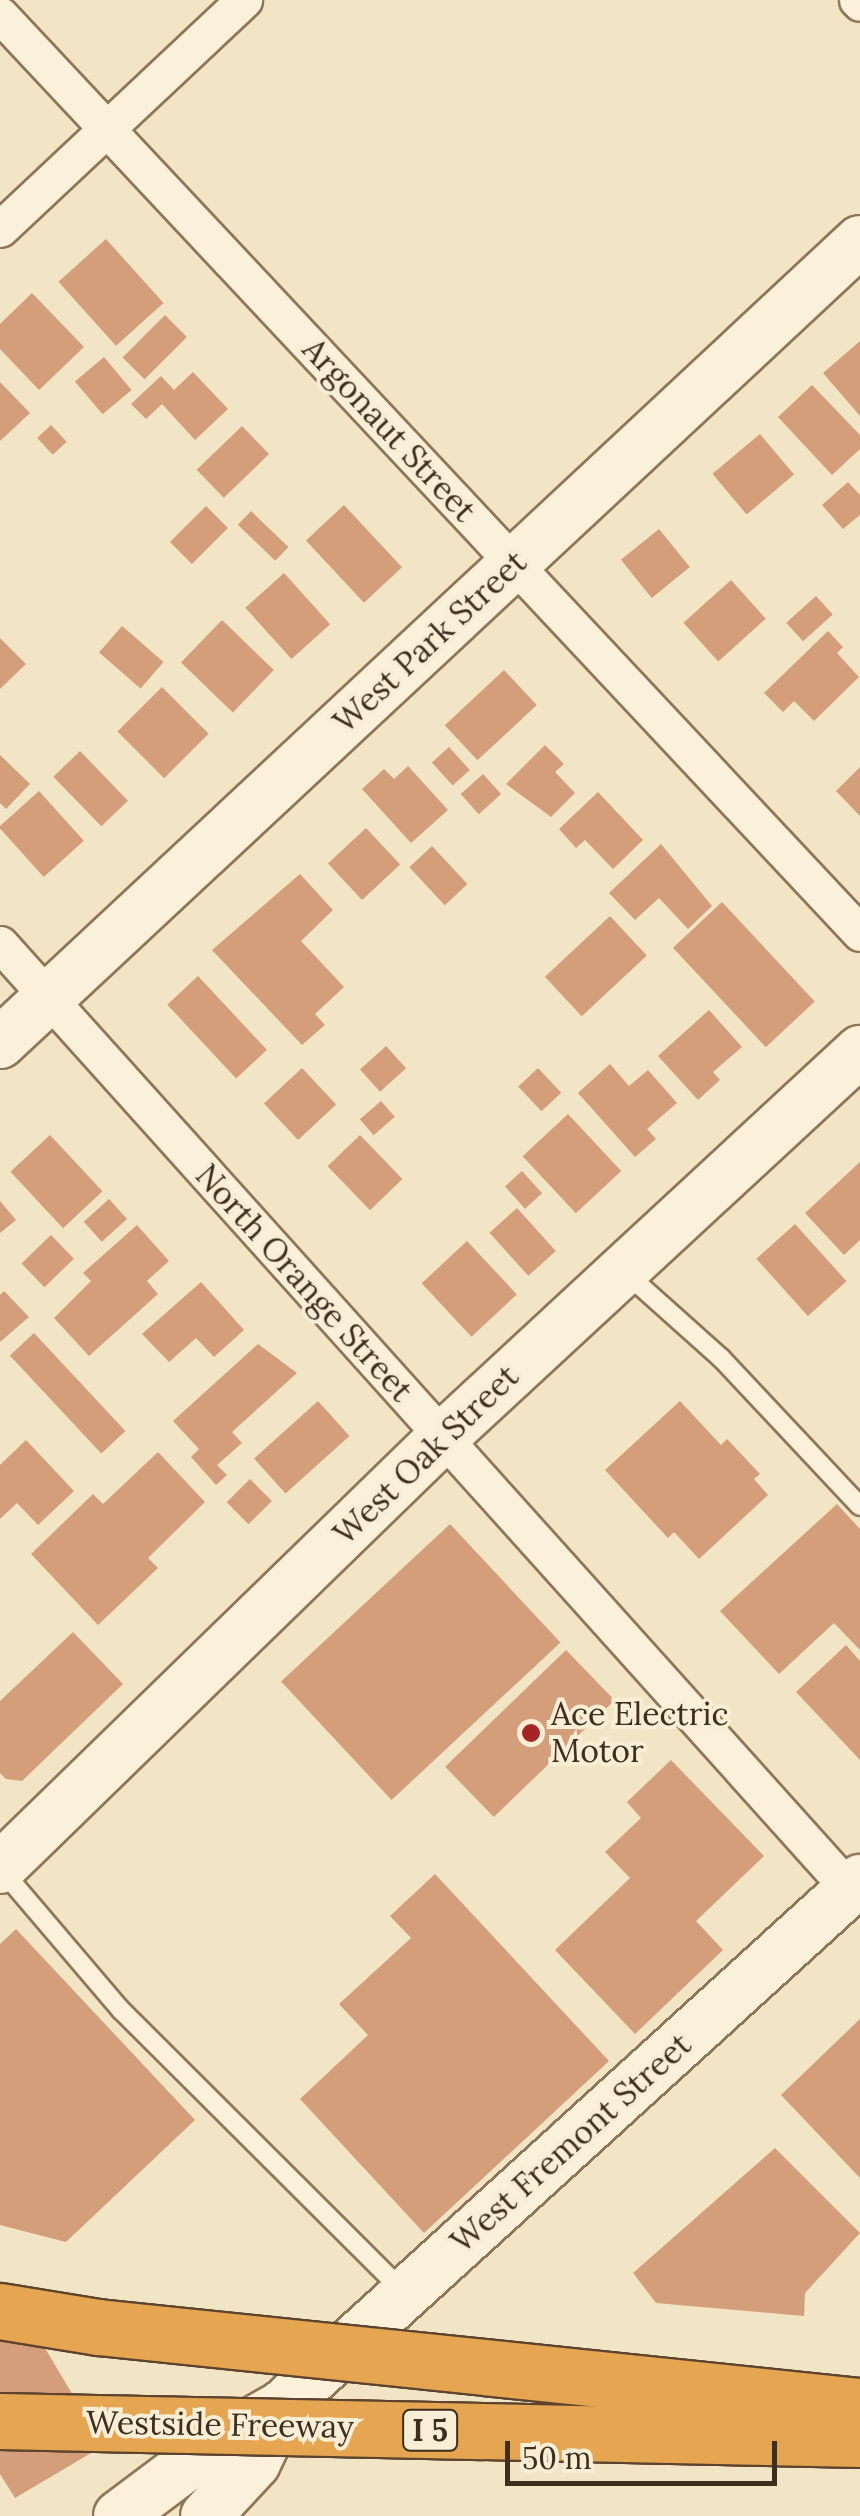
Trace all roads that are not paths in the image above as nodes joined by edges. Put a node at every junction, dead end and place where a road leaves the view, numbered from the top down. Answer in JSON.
{"nodes":[{"id":1,"x":244,"y":0,"type":"edge"},
{"id":2,"x":0,"y":15,"type":"edge"},
{"id":3,"x":107,"y":129,"type":"junction"},
{"id":4,"x":0,"y":228,"type":"edge"},
{"id":5,"x":860,"y":241,"type":"edge"},
{"id":6,"x":514,"y":563,"type":"junction"},
{"id":7,"x":860,"y":933,"type":"edge"},
{"id":8,"x":0,"y":944,"type":"edge"},
{"id":9,"x":50,"y":996,"type":"junction"},
{"id":10,"x":0,"y":1043,"type":"edge"},
{"id":11,"x":860,"y":1051,"type":"edge"},
{"id":12,"x":622,"y":1271,"type":"junction"},
{"id":13,"x":442,"y":1438,"type":"junction"},
{"id":14,"x":860,"y":1506,"type":"edge"},
{"id":15,"x":0,"y":1868,"type":"edge"},
{"id":16,"x":852,"y":1896,"type":"edge"},
{"id":17,"x":406,"y":2294,"type":"junction"},
{"id":18,"x":0,"y":2311,"type":"edge"},
{"id":19,"x":282,"y":2406,"type":"junction"},
{"id":20,"x":860,"y":2406,"type":"edge"},
{"id":21,"x":0,"y":2421,"type":"edge"},
{"id":22,"x":860,"y":2439,"type":"edge"},
{"id":23,"x":118,"y":2516,"type":"edge"},
{"id":24,"x":206,"y":2516,"type":"edge"}],
"edges":[{"from":1,"to":3,"type":"street"},
{"from":2,"to":3,"type":"street","name":"Argonaut Street"},
{"from":3,"to":4,"type":"street"},
{"from":3,"to":6,"type":"street","name":"Argonaut Street"},
{"from":5,"to":6,"type":"street","name":"West Park Street"},
{"from":6,"to":7,"type":"street","name":"Argonaut Street"},
{"from":6,"to":9,"type":"street","name":"West Park Street"},
{"from":8,"to":9,"type":"street","name":"North Orange Street"},
{"from":9,"to":10,"type":"street","name":"West Park Street"},
{"from":9,"to":13,"type":"street","name":"North Orange Street"},
{"from":11,"to":12,"type":"street","name":"West Oak Street"},
{"from":12,"to":13,"type":"street","name":"West Oak Street"},
{"from":12,"to":14,"type":"lane"},
{"from":13,"to":15,"type":"street","name":"West Oak Street"},
{"from":13,"to":16,"type":"street","name":"North Orange Street"},
{"from":15,"to":17,"type":"lane"},
{"from":16,"to":17,"type":"street","name":"West Fremont Street"},
{"from":17,"to":19,"type":"street","name":"West Fremont Street"},
{"from":18,"to":20,"type":"highway","bridge":true},
{"from":19,"to":23,"type":"street","name":"West Fremont Street"},
{"from":19,"to":24,"type":"street","name":"West Fremont Street"},
{"from":21,"to":22,"type":"highway","name":"Westside Freeway","number":"I 5","bridge":true}]}
